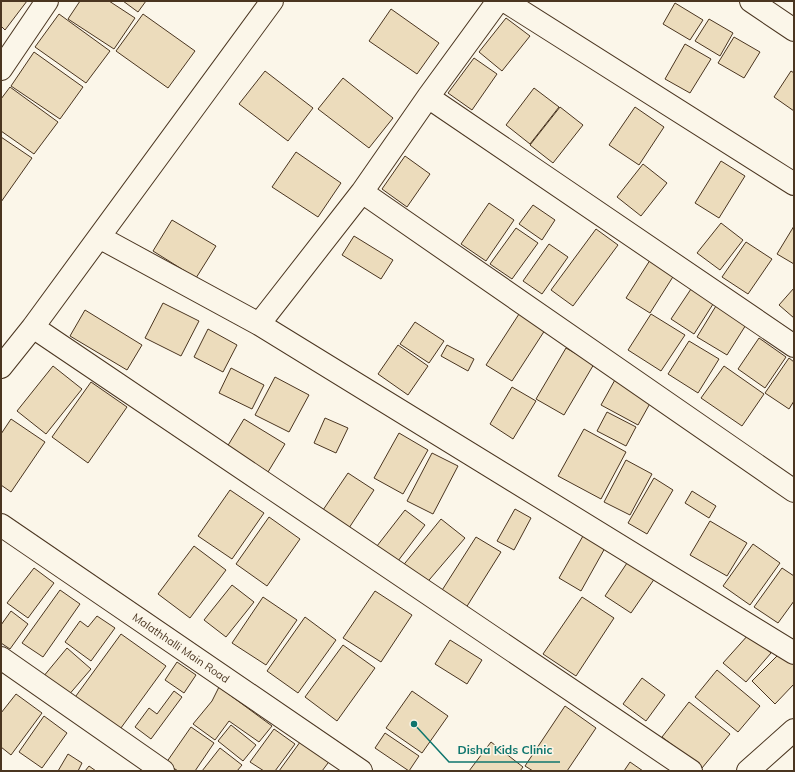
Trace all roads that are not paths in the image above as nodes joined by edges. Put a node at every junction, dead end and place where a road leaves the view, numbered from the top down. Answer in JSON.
{"nodes":[{"id":1,"x":47,"y":1,"type":"edge"},
{"id":2,"x":498,"y":1,"type":"edge"},
{"id":3,"x":504,"y":1,"type":"edge"},
{"id":4,"x":751,"y":1,"type":"edge"},
{"id":5,"x":266,"y":3,"type":"edge"},
{"id":6,"x":794,"y":30,"type":"edge"},
{"id":7,"x":1,"y":69,"type":"edge"},
{"id":8,"x":428,"y":97,"type":"junction"},
{"id":9,"x":794,"y":184,"type":"edge"},
{"id":10,"x":362,"y":192,"type":"junction"},
{"id":11,"x":98,"y":237,"type":"junction"},
{"id":12,"x":259,"y":324,"type":"junction"},
{"id":13,"x":33,"y":327,"type":"junction"},
{"id":14,"x":794,"y":346,"type":"edge"},
{"id":15,"x":1,"y":367,"type":"edge"},
{"id":16,"x":794,"y":492,"type":"edge"},
{"id":17,"x":1,"y":526,"type":"edge"},
{"id":18,"x":794,"y":653,"type":"edge"},
{"id":19,"x":1,"y":658,"type":"edge"},
{"id":20,"x":794,"y":730,"type":"edge"},
{"id":21,"x":142,"y":765,"type":"edge"},
{"id":22,"x":163,"y":771,"type":"edge"},
{"id":23,"x":362,"y":771,"type":"edge"},
{"id":24,"x":691,"y":771,"type":"edge"},
{"id":25,"x":748,"y":771,"type":"edge"}],
"edges":[{"from":1,"to":7,"type":"street"},
{"from":2,"to":8,"type":"street"},
{"from":3,"to":9,"type":"street"},
{"from":4,"to":6,"type":"street"},
{"from":5,"to":11,"type":"street"},
{"from":8,"to":10,"type":"street"},
{"from":8,"to":14,"type":"street"},
{"from":10,"to":12,"type":"street"},
{"from":10,"to":16,"type":"street"},
{"from":11,"to":12,"type":"street"},
{"from":11,"to":13,"type":"street"},
{"from":12,"to":18,"type":"street"},
{"from":13,"to":15,"type":"street"},
{"from":13,"to":24,"type":"street"},
{"from":17,"to":23,"type":"street","name":"Malathhalli Main Road"},
{"from":19,"to":21,"type":"street"},
{"from":20,"to":25,"type":"street"},
{"from":21,"to":22,"type":"street"}]}
